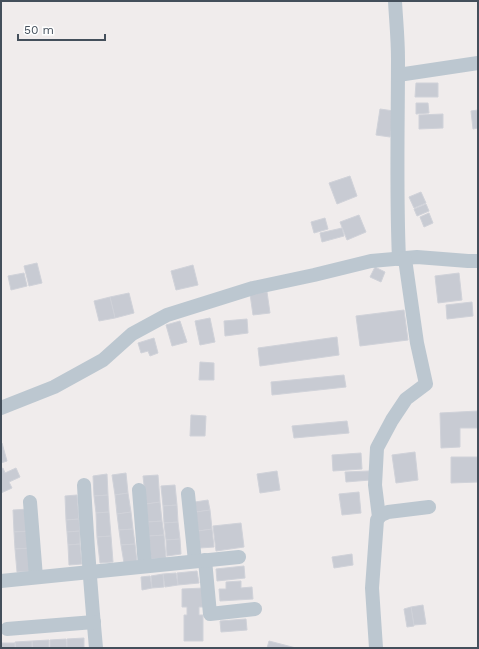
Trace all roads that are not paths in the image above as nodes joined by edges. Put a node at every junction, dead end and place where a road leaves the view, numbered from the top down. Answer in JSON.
{"nodes":[{"id":1,"x":395,"y":1,"type":"edge"},
{"id":2,"x":478,"y":63,"type":"edge"},
{"id":3,"x":398,"y":75,"type":"junction"},
{"id":4,"x":402,"y":259,"type":"junction"},
{"id":5,"x":478,"y":261,"type":"edge"},
{"id":6,"x":1,"y":408,"type":"edge"},
{"id":7,"x":84,"y":485,"type":"dead end"},
{"id":8,"x":139,"y":490,"type":"dead end"},
{"id":9,"x":188,"y":494,"type":"dead end"},
{"id":10,"x":30,"y":502,"type":"dead end"},
{"id":11,"x":429,"y":508,"type":"dead end"},
{"id":12,"x":379,"y":517,"type":"junction"},
{"id":13,"x":239,"y":557,"type":"dead end"},
{"id":14,"x":200,"y":561,"type":"junction"},
{"id":15,"x":145,"y":566,"type":"junction"},
{"id":16,"x":89,"y":572,"type":"junction"},
{"id":17,"x":36,"y":577,"type":"junction"},
{"id":18,"x":1,"y":581,"type":"edge"},
{"id":19,"x":255,"y":609,"type":"dead end"},
{"id":20,"x":94,"y":622,"type":"junction"},
{"id":21,"x":7,"y":629,"type":"dead end"},
{"id":22,"x":96,"y":648,"type":"edge"},
{"id":23,"x":376,"y":648,"type":"edge"}],
"edges":[{"from":1,"to":3,"type":"street"},
{"from":2,"to":3,"type":"street"},
{"from":3,"to":4,"type":"street"},
{"from":4,"to":5,"type":"street"},
{"from":4,"to":6,"type":"street"},
{"from":4,"to":12,"type":"street"},
{"from":7,"to":16,"type":"street"},
{"from":8,"to":15,"type":"street"},
{"from":9,"to":14,"type":"street"},
{"from":10,"to":17,"type":"street"},
{"from":11,"to":12,"type":"street"},
{"from":12,"to":23,"type":"street"},
{"from":13,"to":14,"type":"street"},
{"from":14,"to":15,"type":"street"},
{"from":14,"to":19,"type":"street"},
{"from":15,"to":16,"type":"street"},
{"from":16,"to":17,"type":"street"},
{"from":16,"to":20,"type":"street"},
{"from":17,"to":18,"type":"street"},
{"from":20,"to":21,"type":"street"},
{"from":20,"to":22,"type":"street"}]}
